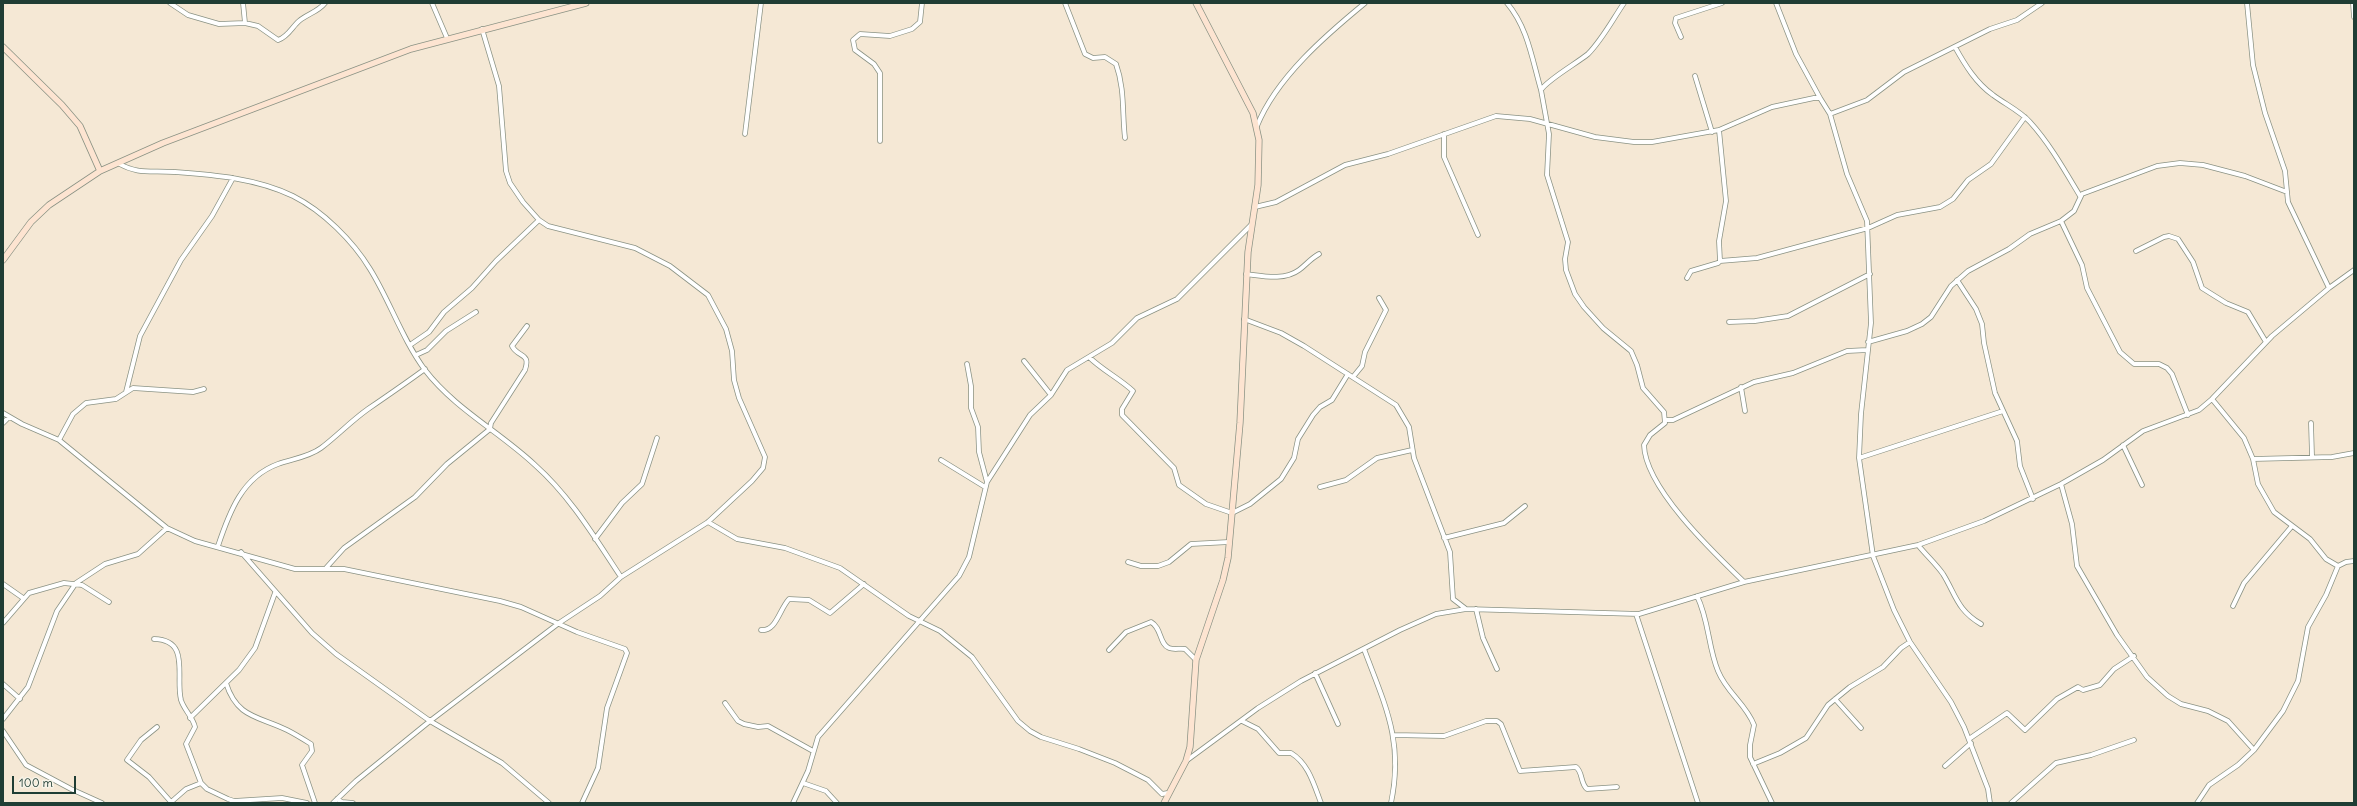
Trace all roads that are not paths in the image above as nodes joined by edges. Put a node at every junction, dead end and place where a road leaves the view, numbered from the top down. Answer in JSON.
{"nodes":[{"id":1,"x":170,"y":3,"type":"edge"},
{"id":2,"x":243,"y":3,"type":"edge"},
{"id":3,"x":325,"y":3,"type":"edge"},
{"id":4,"x":432,"y":3,"type":"edge"},
{"id":5,"x":586,"y":3,"type":"edge"},
{"id":6,"x":761,"y":3,"type":"edge"},
{"id":7,"x":922,"y":3,"type":"edge"},
{"id":8,"x":1064,"y":3,"type":"edge"},
{"id":9,"x":1196,"y":3,"type":"edge"},
{"id":10,"x":1365,"y":3,"type":"edge"},
{"id":11,"x":1507,"y":3,"type":"edge"},
{"id":12,"x":1624,"y":3,"type":"edge"},
{"id":13,"x":1722,"y":3,"type":"edge"},
{"id":14,"x":1776,"y":3,"type":"edge"},
{"id":15,"x":2042,"y":3,"type":"edge"},
{"id":16,"x":2247,"y":3,"type":"edge"},
{"id":17,"x":2353,"y":3,"type":"edge"},
{"id":18,"x":2354,"y":16,"type":"edge"},
{"id":19,"x":244,"y":23,"type":"junction"},
{"id":20,"x":482,"y":30,"type":"junction"},
{"id":21,"x":1680,"y":37,"type":"dead end"},
{"id":22,"x":447,"y":38,"type":"junction"},
{"id":23,"x":3,"y":47,"type":"edge"},
{"id":24,"x":1955,"y":47,"type":"junction"},
{"id":25,"x":1695,"y":76,"type":"dead end"},
{"id":26,"x":1541,"y":90,"type":"junction"},
{"id":27,"x":1820,"y":98,"type":"junction"},
{"id":28,"x":1830,"y":114,"type":"junction"},
{"id":29,"x":2025,"y":117,"type":"junction"},
{"id":30,"x":1545,"y":123,"type":"junction"},
{"id":31,"x":1257,"y":126,"type":"junction"},
{"id":32,"x":1719,"y":130,"type":"junction"},
{"id":33,"x":1712,"y":132,"type":"junction"},
{"id":34,"x":745,"y":134,"type":"dead end"},
{"id":35,"x":1444,"y":134,"type":"junction"},
{"id":36,"x":1125,"y":138,"type":"dead end"},
{"id":37,"x":880,"y":141,"type":"dead end"},
{"id":38,"x":118,"y":163,"type":"junction"},
{"id":39,"x":100,"y":171,"type":"junction"},
{"id":40,"x":233,"y":178,"type":"junction"},
{"id":41,"x":2287,"y":192,"type":"junction"},
{"id":42,"x":2080,"y":196,"type":"junction"},
{"id":43,"x":1255,"y":207,"type":"junction"},
{"id":44,"x":539,"y":220,"type":"junction"},
{"id":45,"x":2061,"y":221,"type":"junction"},
{"id":46,"x":1251,"y":225,"type":"junction"},
{"id":47,"x":1868,"y":228,"type":"junction"},
{"id":48,"x":1478,"y":234,"type":"dead end"},
{"id":49,"x":2136,"y":251,"type":"dead end"},
{"id":50,"x":1318,"y":254,"type":"dead end"},
{"id":51,"x":3,"y":260,"type":"edge"},
{"id":52,"x":1720,"y":261,"type":"junction"},
{"id":53,"x":2354,"y":270,"type":"edge"},
{"id":54,"x":1246,"y":274,"type":"junction"},
{"id":55,"x":1870,"y":274,"type":"junction"},
{"id":56,"x":1687,"y":278,"type":"dead end"},
{"id":57,"x":1957,"y":280,"type":"junction"},
{"id":58,"x":2329,"y":288,"type":"junction"},
{"id":59,"x":1380,"y":298,"type":"dead end"},
{"id":60,"x":476,"y":312,"type":"dead end"},
{"id":61,"x":1244,"y":319,"type":"junction"},
{"id":62,"x":1729,"y":322,"type":"dead end"},
{"id":63,"x":526,"y":326,"type":"dead end"},
{"id":64,"x":1868,"y":342,"type":"junction"},
{"id":65,"x":2266,"y":342,"type":"junction"},
{"id":66,"x":410,"y":345,"type":"junction"},
{"id":67,"x":1867,"y":350,"type":"junction"},
{"id":68,"x":416,"y":355,"type":"junction"},
{"id":69,"x":1089,"y":356,"type":"junction"},
{"id":70,"x":1024,"y":361,"type":"dead end"},
{"id":71,"x":967,"y":364,"type":"dead end"},
{"id":72,"x":425,"y":369,"type":"junction"},
{"id":73,"x":1351,"y":376,"type":"junction"},
{"id":74,"x":1741,"y":388,"type":"junction"},
{"id":75,"x":204,"y":389,"type":"dead end"},
{"id":76,"x":126,"y":392,"type":"junction"},
{"id":77,"x":1051,"y":395,"type":"junction"},
{"id":78,"x":2212,"y":399,"type":"junction"},
{"id":79,"x":1745,"y":411,"type":"dead end"},
{"id":80,"x":2003,"y":411,"type":"junction"},
{"id":81,"x":3,"y":413,"type":"edge"},
{"id":82,"x":2188,"y":415,"type":"junction"},
{"id":83,"x":9,"y":417,"type":"junction"},
{"id":84,"x":1666,"y":420,"type":"junction"},
{"id":85,"x":3,"y":423,"type":"edge"},
{"id":86,"x":2311,"y":423,"type":"dead end"},
{"id":87,"x":490,"y":428,"type":"junction"},
{"id":88,"x":657,"y":438,"type":"dead end"},
{"id":89,"x":59,"y":440,"type":"junction"},
{"id":90,"x":2123,"y":445,"type":"junction"},
{"id":91,"x":1412,"y":450,"type":"junction"},
{"id":92,"x":2354,"y":452,"type":"edge"},
{"id":93,"x":2312,"y":456,"type":"junction"},
{"id":94,"x":1859,"y":458,"type":"junction"},
{"id":95,"x":2253,"y":459,"type":"junction"},
{"id":96,"x":940,"y":460,"type":"dead end"},
{"id":97,"x":986,"y":482,"type":"junction"},
{"id":98,"x":2061,"y":484,"type":"junction"},
{"id":99,"x":2142,"y":485,"type":"dead end"},
{"id":100,"x":985,"y":487,"type":"junction"},
{"id":101,"x":1320,"y":487,"type":"dead end"},
{"id":102,"x":2033,"y":499,"type":"junction"},
{"id":103,"x":1525,"y":506,"type":"dead end"},
{"id":104,"x":1232,"y":513,"type":"junction"},
{"id":105,"x":708,"y":522,"type":"junction"},
{"id":106,"x":2292,"y":526,"type":"junction"},
{"id":107,"x":167,"y":528,"type":"junction"},
{"id":108,"x":1444,"y":538,"type":"junction"},
{"id":109,"x":595,"y":539,"type":"junction"},
{"id":110,"x":1229,"y":542,"type":"junction"},
{"id":111,"x":1918,"y":545,"type":"junction"},
{"id":112,"x":218,"y":546,"type":"junction"},
{"id":113,"x":240,"y":552,"type":"junction"},
{"id":114,"x":1873,"y":556,"type":"junction"},
{"id":115,"x":2354,"y":561,"type":"edge"},
{"id":116,"x":1128,"y":562,"type":"dead end"},
{"id":117,"x":2338,"y":566,"type":"junction"},
{"id":118,"x":326,"y":568,"type":"junction"},
{"id":119,"x":621,"y":577,"type":"junction"},
{"id":120,"x":1744,"y":582,"type":"junction"},
{"id":121,"x":76,"y":583,"type":"junction"},
{"id":122,"x":3,"y":584,"type":"edge"},
{"id":123,"x":864,"y":584,"type":"junction"},
{"id":124,"x":275,"y":593,"type":"junction"},
{"id":125,"x":1697,"y":596,"type":"junction"},
{"id":126,"x":23,"y":598,"type":"junction"},
{"id":127,"x":109,"y":602,"type":"dead end"},
{"id":128,"x":2232,"y":606,"type":"dead end"},
{"id":129,"x":1466,"y":609,"type":"junction"},
{"id":130,"x":1476,"y":609,"type":"junction"},
{"id":131,"x":1636,"y":614,"type":"junction"},
{"id":132,"x":919,"y":621,"type":"junction"},
{"id":133,"x":3,"y":623,"type":"edge"},
{"id":134,"x":559,"y":623,"type":"junction"},
{"id":135,"x":1981,"y":624,"type":"dead end"},
{"id":136,"x":760,"y":630,"type":"dead end"},
{"id":137,"x":154,"y":639,"type":"dead end"},
{"id":138,"x":1910,"y":642,"type":"junction"},
{"id":139,"x":1364,"y":649,"type":"junction"},
{"id":140,"x":1109,"y":650,"type":"dead end"},
{"id":141,"x":2134,"y":656,"type":"junction"},
{"id":142,"x":1196,"y":660,"type":"junction"},
{"id":143,"x":1498,"y":669,"type":"dead end"},
{"id":144,"x":1315,"y":673,"type":"junction"},
{"id":145,"x":3,"y":684,"type":"edge"},
{"id":146,"x":226,"y":684,"type":"junction"},
{"id":147,"x":20,"y":699,"type":"junction"},
{"id":148,"x":1835,"y":699,"type":"junction"},
{"id":149,"x":725,"y":703,"type":"dead end"},
{"id":150,"x":3,"y":718,"type":"edge"},
{"id":151,"x":190,"y":718,"type":"junction"},
{"id":152,"x":430,"y":721,"type":"junction"},
{"id":153,"x":1242,"y":721,"type":"junction"},
{"id":154,"x":1338,"y":724,"type":"dead end"},
{"id":155,"x":157,"y":727,"type":"dead end"},
{"id":156,"x":1861,"y":728,"type":"dead end"},
{"id":157,"x":3,"y":731,"type":"edge"},
{"id":158,"x":1394,"y":735,"type":"junction"},
{"id":159,"x":2134,"y":740,"type":"dead end"},
{"id":160,"x":1970,"y":741,"type":"junction"},
{"id":161,"x":2254,"y":750,"type":"junction"},
{"id":162,"x":813,"y":752,"type":"junction"},
{"id":163,"x":1186,"y":761,"type":"junction"},
{"id":164,"x":1753,"y":764,"type":"junction"},
{"id":165,"x":1945,"y":766,"type":"dead end"},
{"id":166,"x":201,"y":783,"type":"junction"},
{"id":167,"x":803,"y":783,"type":"junction"},
{"id":168,"x":1617,"y":787,"type":"dead end"},
{"id":169,"x":1168,"y":793,"type":"junction"},
{"id":170,"x":337,"y":798,"type":"junction"},
{"id":171,"x":1163,"y":802,"type":"edge"},
{"id":172,"x":102,"y":803,"type":"edge"},
{"id":173,"x":170,"y":803,"type":"edge"},
{"id":174,"x":307,"y":803,"type":"edge"},
{"id":175,"x":315,"y":803,"type":"edge"},
{"id":176,"x":333,"y":803,"type":"edge"},
{"id":177,"x":342,"y":803,"type":"edge"},
{"id":178,"x":353,"y":803,"type":"edge"},
{"id":179,"x":549,"y":803,"type":"edge"},
{"id":180,"x":582,"y":803,"type":"edge"},
{"id":181,"x":793,"y":803,"type":"edge"},
{"id":182,"x":837,"y":803,"type":"edge"},
{"id":183,"x":1321,"y":803,"type":"edge"},
{"id":184,"x":1391,"y":803,"type":"edge"},
{"id":185,"x":1698,"y":803,"type":"edge"},
{"id":186,"x":1772,"y":803,"type":"edge"},
{"id":187,"x":1990,"y":803,"type":"edge"},
{"id":188,"x":2010,"y":803,"type":"edge"},
{"id":189,"x":2196,"y":803,"type":"edge"}],
"edges":[{"from":1,"to":19,"type":"street"},
{"from":2,"to":19,"type":"street"},
{"from":3,"to":19,"type":"street"},
{"from":4,"to":22,"type":"street"},
{"from":5,"to":20,"type":"main road"},
{"from":6,"to":34,"type":"street"},
{"from":7,"to":37,"type":"street"},
{"from":8,"to":36,"type":"street"},
{"from":9,"to":31,"type":"main road"},
{"from":10,"to":31,"type":"street"},
{"from":11,"to":26,"type":"street"},
{"from":12,"to":26,"type":"street"},
{"from":13,"to":21,"type":"street"},
{"from":14,"to":27,"type":"street"},
{"from":15,"to":24,"type":"street"},
{"from":16,"to":41,"type":"street"},
{"from":17,"to":18,"type":"street"},
{"from":20,"to":22,"type":"main road"},
{"from":20,"to":44,"type":"street"},
{"from":22,"to":38,"type":"main road"},
{"from":23,"to":39,"type":"main road"},
{"from":24,"to":28,"type":"street"},
{"from":24,"to":29,"type":"street"},
{"from":25,"to":33,"type":"street"},
{"from":26,"to":30,"type":"street"},
{"from":27,"to":28,"type":"street"},
{"from":27,"to":32,"type":"street"},
{"from":28,"to":47,"type":"street"},
{"from":29,"to":42,"type":"street"},
{"from":29,"to":47,"type":"street"},
{"from":30,"to":33,"type":"street"},
{"from":30,"to":35,"type":"street"},
{"from":30,"to":84,"type":"street"},
{"from":31,"to":43,"type":"main road"},
{"from":32,"to":33,"type":"street"},
{"from":32,"to":52,"type":"street"},
{"from":35,"to":43,"type":"street"},
{"from":35,"to":48,"type":"street"},
{"from":38,"to":39,"type":"main road"},
{"from":38,"to":40,"type":"street"},
{"from":39,"to":51,"type":"main road"},
{"from":40,"to":66,"type":"street"},
{"from":40,"to":76,"type":"street"},
{"from":41,"to":42,"type":"street"},
{"from":41,"to":58,"type":"street"},
{"from":42,"to":45,"type":"street"},
{"from":43,"to":46,"type":"main road"},
{"from":44,"to":66,"type":"street"},
{"from":44,"to":105,"type":"street"},
{"from":45,"to":57,"type":"street"},
{"from":45,"to":82,"type":"street"},
{"from":46,"to":54,"type":"main road"},
{"from":46,"to":69,"type":"street"},
{"from":47,"to":52,"type":"street"},
{"from":47,"to":55,"type":"street"},
{"from":49,"to":65,"type":"street"},
{"from":50,"to":54,"type":"street"},
{"from":52,"to":56,"type":"street"},
{"from":53,"to":58,"type":"street"},
{"from":54,"to":61,"type":"main road"},
{"from":55,"to":62,"type":"street"},
{"from":55,"to":64,"type":"street"},
{"from":57,"to":64,"type":"street"},
{"from":57,"to":80,"type":"street"},
{"from":58,"to":65,"type":"street"},
{"from":59,"to":73,"type":"street"},
{"from":60,"to":68,"type":"street"},
{"from":61,"to":73,"type":"street"},
{"from":61,"to":104,"type":"main road"},
{"from":63,"to":87,"type":"street"},
{"from":64,"to":67,"type":"street"},
{"from":65,"to":78,"type":"street"},
{"from":66,"to":68,"type":"street"},
{"from":67,"to":74,"type":"street"},
{"from":67,"to":94,"type":"street"},
{"from":68,"to":72,"type":"street"},
{"from":69,"to":77,"type":"street"},
{"from":69,"to":104,"type":"street"},
{"from":70,"to":77,"type":"street"},
{"from":71,"to":97,"type":"street"},
{"from":72,"to":87,"type":"street"},
{"from":72,"to":112,"type":"street"},
{"from":73,"to":91,"type":"street"},
{"from":73,"to":104,"type":"street"},
{"from":74,"to":79,"type":"street"},
{"from":74,"to":84,"type":"street"},
{"from":75,"to":76,"type":"street"},
{"from":76,"to":89,"type":"street"},
{"from":77,"to":97,"type":"street"},
{"from":78,"to":82,"type":"street"},
{"from":78,"to":95,"type":"street"},
{"from":80,"to":94,"type":"street"},
{"from":80,"to":102,"type":"street"},
{"from":81,"to":83,"type":"street"},
{"from":82,"to":90,"type":"street"},
{"from":83,"to":85,"type":"street"},
{"from":83,"to":89,"type":"street"},
{"from":84,"to":120,"type":"street"},
{"from":86,"to":93,"type":"street"},
{"from":87,"to":109,"type":"street"},
{"from":87,"to":118,"type":"street"},
{"from":88,"to":109,"type":"street"},
{"from":89,"to":107,"type":"street"},
{"from":90,"to":98,"type":"street"},
{"from":90,"to":99,"type":"street"},
{"from":91,"to":101,"type":"street"},
{"from":91,"to":108,"type":"street"},
{"from":92,"to":93,"type":"street"},
{"from":93,"to":95,"type":"street"},
{"from":94,"to":114,"type":"street"},
{"from":95,"to":106,"type":"street"},
{"from":96,"to":100,"type":"street"},
{"from":97,"to":100,"type":"street"},
{"from":98,"to":102,"type":"street"},
{"from":98,"to":141,"type":"street"},
{"from":100,"to":132,"type":"street"},
{"from":102,"to":111,"type":"street"},
{"from":103,"to":108,"type":"street"},
{"from":104,"to":110,"type":"main road"},
{"from":105,"to":119,"type":"street"},
{"from":105,"to":123,"type":"street"},
{"from":106,"to":117,"type":"street"},
{"from":106,"to":128,"type":"street"},
{"from":107,"to":112,"type":"street"},
{"from":107,"to":121,"type":"street"},
{"from":108,"to":129,"type":"street"},
{"from":109,"to":119,"type":"street"},
{"from":110,"to":116,"type":"street"},
{"from":110,"to":142,"type":"main road"},
{"from":111,"to":114,"type":"street"},
{"from":111,"to":135,"type":"street"},
{"from":112,"to":113,"type":"street"},
{"from":113,"to":118,"type":"street"},
{"from":113,"to":124,"type":"street"},
{"from":114,"to":120,"type":"street"},
{"from":114,"to":138,"type":"street"},
{"from":115,"to":117,"type":"street"},
{"from":117,"to":161,"type":"street"},
{"from":118,"to":134,"type":"street"},
{"from":119,"to":134,"type":"street"},
{"from":120,"to":125,"type":"street"},
{"from":121,"to":126,"type":"street"},
{"from":121,"to":127,"type":"street"},
{"from":121,"to":147,"type":"street"},
{"from":122,"to":126,"type":"street"},
{"from":123,"to":132,"type":"street"},
{"from":123,"to":136,"type":"street"},
{"from":124,"to":146,"type":"street"},
{"from":124,"to":152,"type":"street"},
{"from":125,"to":131,"type":"street"},
{"from":125,"to":164,"type":"street"},
{"from":126,"to":133,"type":"street"},
{"from":129,"to":130,"type":"street"},
{"from":129,"to":139,"type":"street"},
{"from":130,"to":131,"type":"street"},
{"from":130,"to":143,"type":"street"},
{"from":131,"to":185,"type":"street"},
{"from":132,"to":162,"type":"street"},
{"from":132,"to":169,"type":"street"},
{"from":134,"to":152,"type":"street"},
{"from":134,"to":180,"type":"street"},
{"from":137,"to":151,"type":"street"},
{"from":138,"to":148,"type":"street"},
{"from":138,"to":160,"type":"street"},
{"from":139,"to":144,"type":"street"},
{"from":139,"to":158,"type":"street"},
{"from":140,"to":142,"type":"street"},
{"from":141,"to":160,"type":"street"},
{"from":141,"to":161,"type":"street"},
{"from":142,"to":163,"type":"main road"},
{"from":144,"to":153,"type":"street"},
{"from":144,"to":154,"type":"street"},
{"from":145,"to":147,"type":"street"},
{"from":146,"to":151,"type":"street"},
{"from":146,"to":175,"type":"street"},
{"from":147,"to":150,"type":"street"},
{"from":148,"to":156,"type":"street"},
{"from":148,"to":164,"type":"street"},
{"from":149,"to":162,"type":"street"},
{"from":151,"to":166,"type":"street"},
{"from":152,"to":170,"type":"street"},
{"from":152,"to":179,"type":"street"},
{"from":153,"to":163,"type":"street"},
{"from":153,"to":183,"type":"street"},
{"from":155,"to":173,"type":"street"},
{"from":157,"to":172,"type":"street"},
{"from":158,"to":168,"type":"street"},
{"from":158,"to":184,"type":"street"},
{"from":159,"to":188,"type":"street"},
{"from":160,"to":165,"type":"street"},
{"from":160,"to":187,"type":"street"},
{"from":161,"to":189,"type":"street"},
{"from":162,"to":167,"type":"street"},
{"from":163,"to":169,"type":"main road"},
{"from":164,"to":186,"type":"street"},
{"from":166,"to":173,"type":"street"},
{"from":166,"to":174,"type":"street"},
{"from":167,"to":181,"type":"street"},
{"from":167,"to":182,"type":"street"},
{"from":169,"to":171,"type":"main road"},
{"from":170,"to":176,"type":"street"},
{"from":170,"to":177,"type":"street"},
{"from":177,"to":178,"type":"street"}]}
